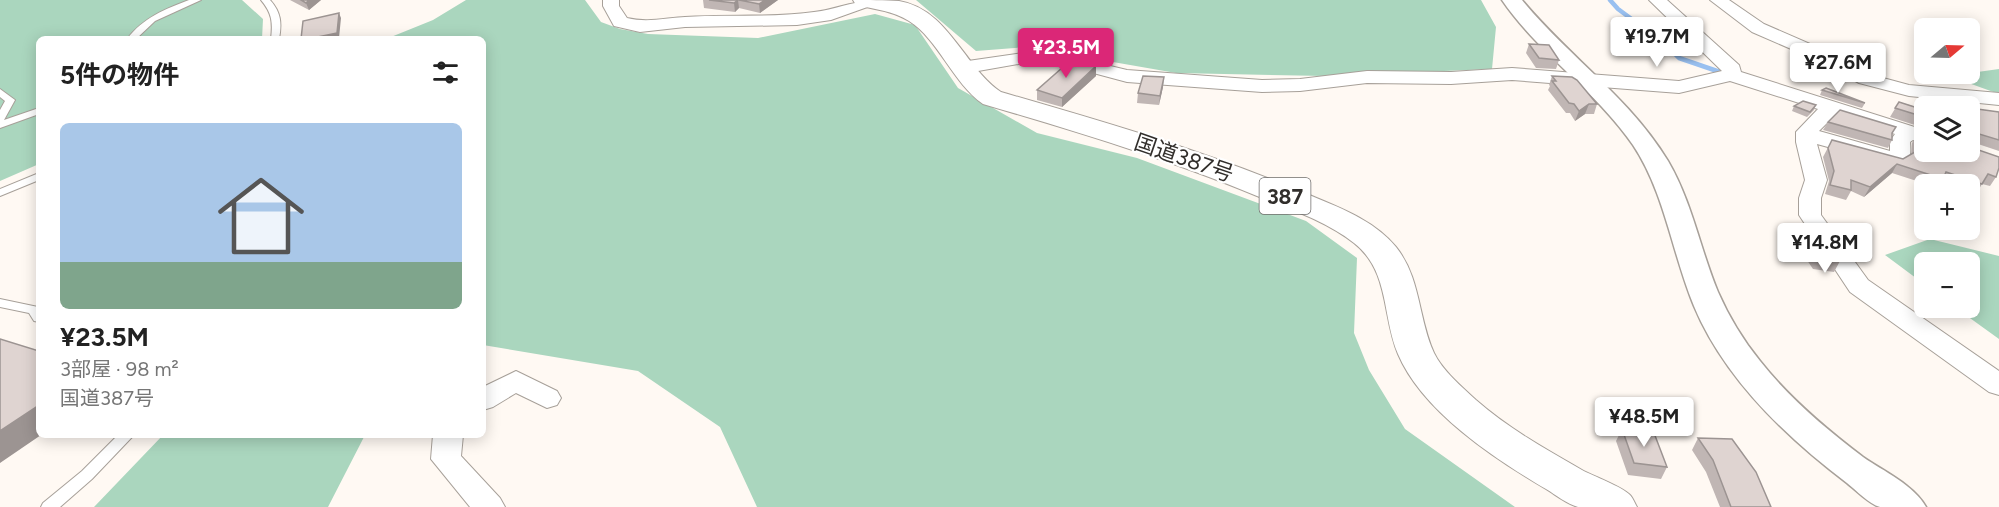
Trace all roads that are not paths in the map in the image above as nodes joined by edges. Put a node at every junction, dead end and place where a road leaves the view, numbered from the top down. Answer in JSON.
{"nodes":[{"id":1,"x":197,"y":0,"type":"edge"},
{"id":2,"x":265,"y":0,"type":"edge"},
{"id":3,"x":611,"y":0,"type":"edge"},
{"id":4,"x":865,"y":0,"type":"edge"},
{"id":5,"x":1512,"y":0,"type":"edge"},
{"id":6,"x":1718,"y":0,"type":"edge"},
{"id":7,"x":1662,"y":1,"type":"edge"},
{"id":8,"x":133,"y":36,"type":"edge"},
{"id":9,"x":276,"y":36,"type":"edge"},
{"id":10,"x":961,"y":68,"type":"junction"},
{"id":11,"x":1731,"y":75,"type":"junction"},
{"id":12,"x":1586,"y":79,"type":"junction"},
{"id":13,"x":0,"y":92,"type":"edge"},
{"id":14,"x":1999,"y":99,"type":"edge"},
{"id":15,"x":1832,"y":107,"type":"junction"},
{"id":16,"x":36,"y":112,"type":"edge"},
{"id":17,"x":0,"y":119,"type":"edge"},
{"id":18,"x":0,"y":125,"type":"edge"},
{"id":19,"x":1806,"y":134,"type":"junction"},
{"id":20,"x":1914,"y":134,"type":"edge"},
{"id":21,"x":1914,"y":136,"type":"edge"},
{"id":22,"x":36,"y":177,"type":"edge"},
{"id":23,"x":0,"y":193,"type":"edge"},
{"id":24,"x":0,"y":303,"type":"edge"},
{"id":25,"x":36,"y":314,"type":"edge"},
{"id":26,"x":1999,"y":385,"type":"edge"},
{"id":27,"x":486,"y":398,"type":"edge"},
{"id":28,"x":548,"y":398,"type":"dead end"},
{"id":29,"x":124,"y":438,"type":"edge"},
{"id":30,"x":448,"y":438,"type":"edge"},
{"id":31,"x":49,"y":507,"type":"edge"},
{"id":32,"x":489,"y":507,"type":"edge"},
{"id":33,"x":1615,"y":507,"type":"edge"},
{"id":34,"x":1907,"y":507,"type":"edge"}],
"edges":[{"from":1,"to":8,"type":"lane"},
{"from":2,"to":9,"type":"lane"},
{"from":3,"to":4,"type":"street"},
{"from":4,"to":10,"type":"highway","name":"国道387号","number":"387"},
{"from":5,"to":12,"type":"street"},
{"from":6,"to":14,"type":"street"},
{"from":7,"to":11,"type":"street"},
{"from":10,"to":12,"type":"street"},
{"from":10,"to":33,"type":"highway","name":"国道387号","number":"387"},
{"from":11,"to":12,"type":"street"},
{"from":11,"to":15,"type":"street"},
{"from":12,"to":34,"type":"street"},
{"from":13,"to":17,"type":"lane"},
{"from":15,"to":19,"type":"street"},
{"from":15,"to":20,"type":"street"},
{"from":16,"to":18,"type":"lane"},
{"from":19,"to":21,"type":"street"},
{"from":19,"to":26,"type":"street"},
{"from":22,"to":23,"type":"lane"},
{"from":24,"to":25,"type":"lane"},
{"from":27,"to":28,"type":"street"},
{"from":29,"to":31,"type":"lane"},
{"from":30,"to":32,"type":"street"}]}
